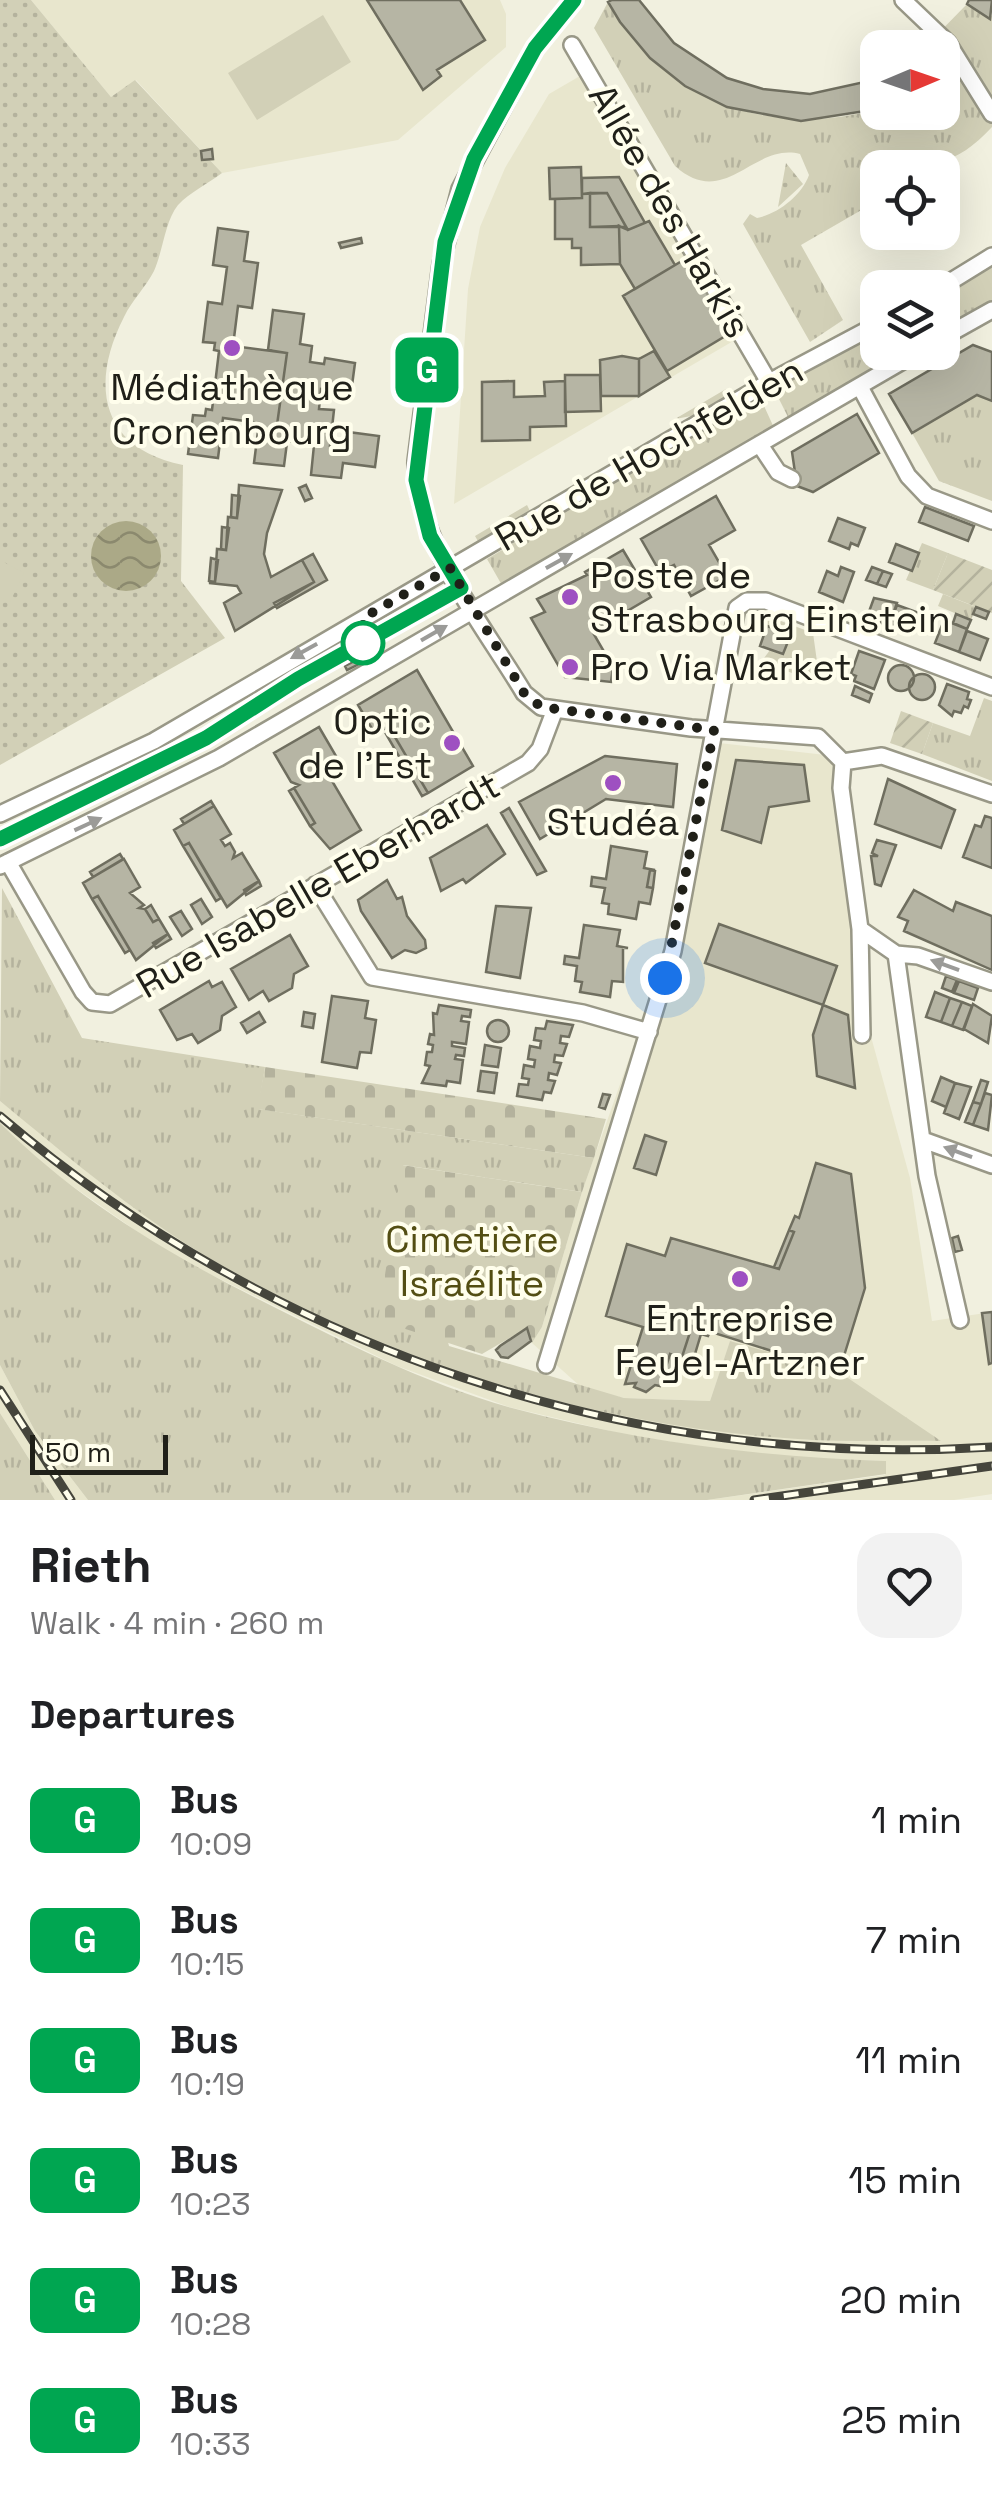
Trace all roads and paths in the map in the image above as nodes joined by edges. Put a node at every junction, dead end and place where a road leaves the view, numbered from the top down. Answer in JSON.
{"nodes":[{"id":1,"x":903,"y":0,"type":"edge"},
{"id":2,"x":566,"y":3,"type":"edge"},
{"id":3,"x":572,"y":45,"type":"dead end"},
{"id":4,"x":992,"y":114,"type":"edge"},
{"id":5,"x":992,"y":256,"type":"edge"},
{"id":6,"x":960,"y":276,"type":"edge"},
{"id":7,"x":992,"y":310,"type":"edge"},
{"id":8,"x":960,"y":328,"type":"edge"},
{"id":9,"x":860,"y":334,"type":"edge"},
{"id":10,"x":887,"y":370,"type":"edge"},
{"id":11,"x":766,"y":377,"type":"dead end"},
{"id":12,"x":860,"y":386,"type":"junction"},
{"id":13,"x":760,"y":445,"type":"junction"},
{"id":14,"x":792,"y":479,"type":"dead end"},
{"id":15,"x":992,"y":522,"type":"edge"},
{"id":16,"x":450,"y":568,"type":"junction"},
{"id":17,"x":475,"y":610,"type":"junction"},
{"id":18,"x":992,"y":687,"type":"edge"},
{"id":19,"x":554,"y":712,"type":"junction"},
{"id":20,"x":719,"y":730,"type":"junction"},
{"id":21,"x":843,"y":762,"type":"junction"},
{"id":22,"x":992,"y":794,"type":"edge"},
{"id":23,"x":0,"y":814,"type":"edge"},
{"id":24,"x":4,"y":864,"type":"edge"},
{"id":25,"x":316,"y":885,"type":"junction"},
{"id":26,"x":860,"y":929,"type":"junction"},
{"id":27,"x":896,"y":954,"type":"junction"},
{"id":28,"x":992,"y":982,"type":"edge"},
{"id":29,"x":649,"y":1032,"type":"junction"},
{"id":30,"x":862,"y":1035,"type":"dead end"},
{"id":31,"x":923,"y":1140,"type":"junction"},
{"id":32,"x":992,"y":1165,"type":"edge"},
{"id":33,"x":960,"y":1320,"type":"dead end"},
{"id":34,"x":546,"y":1365,"type":"dead end"}],
"edges":[{"from":1,"to":4,"type":"street"},
{"from":2,"to":16,"type":"street"},
{"from":3,"to":11,"type":"street","name":"Allée des Harkis"},
{"from":5,"to":6,"type":"street"},
{"from":7,"to":8,"type":"street"},
{"from":9,"to":16,"type":"street","name":"Rue de Hochfelden"},
{"from":10,"to":12,"type":"street","name":"Rue de Hochfelden"},
{"from":12,"to":13,"type":"street","name":"Rue de Hochfelden"},
{"from":12,"to":15,"type":"street"},
{"from":13,"to":14,"type":"street"},
{"from":17,"to":13,"type":"street","name":"Rue de Hochfelden","one_way":true},
{"from":16,"to":17,"type":"street"},
{"from":16,"to":23,"type":"street","name":"Rue de Hochfelden","one_way":true},
{"from":17,"to":19,"type":"street"},
{"from":24,"to":17,"type":"street","name":"Rue de Hochfelden","one_way":true},
{"from":18,"to":20,"type":"street"},
{"from":19,"to":20,"type":"street"},
{"from":19,"to":25,"type":"street","name":"Rue Isabelle Eberhardt"},
{"from":20,"to":21,"type":"street"},
{"from":20,"to":29,"type":"street"},
{"from":21,"to":22,"type":"street"},
{"from":21,"to":26,"type":"street"},
{"from":24,"to":25,"type":"street","name":"Rue Isabelle Eberhardt"},
{"from":25,"to":29,"type":"street"},
{"from":26,"to":27,"type":"street"},
{"from":26,"to":30,"type":"street"},
{"from":28,"to":27,"type":"street","one_way":true},
{"from":27,"to":31,"type":"street"},
{"from":29,"to":34,"type":"street"},
{"from":32,"to":31,"type":"street","one_way":true},
{"from":31,"to":33,"type":"street"}]}
